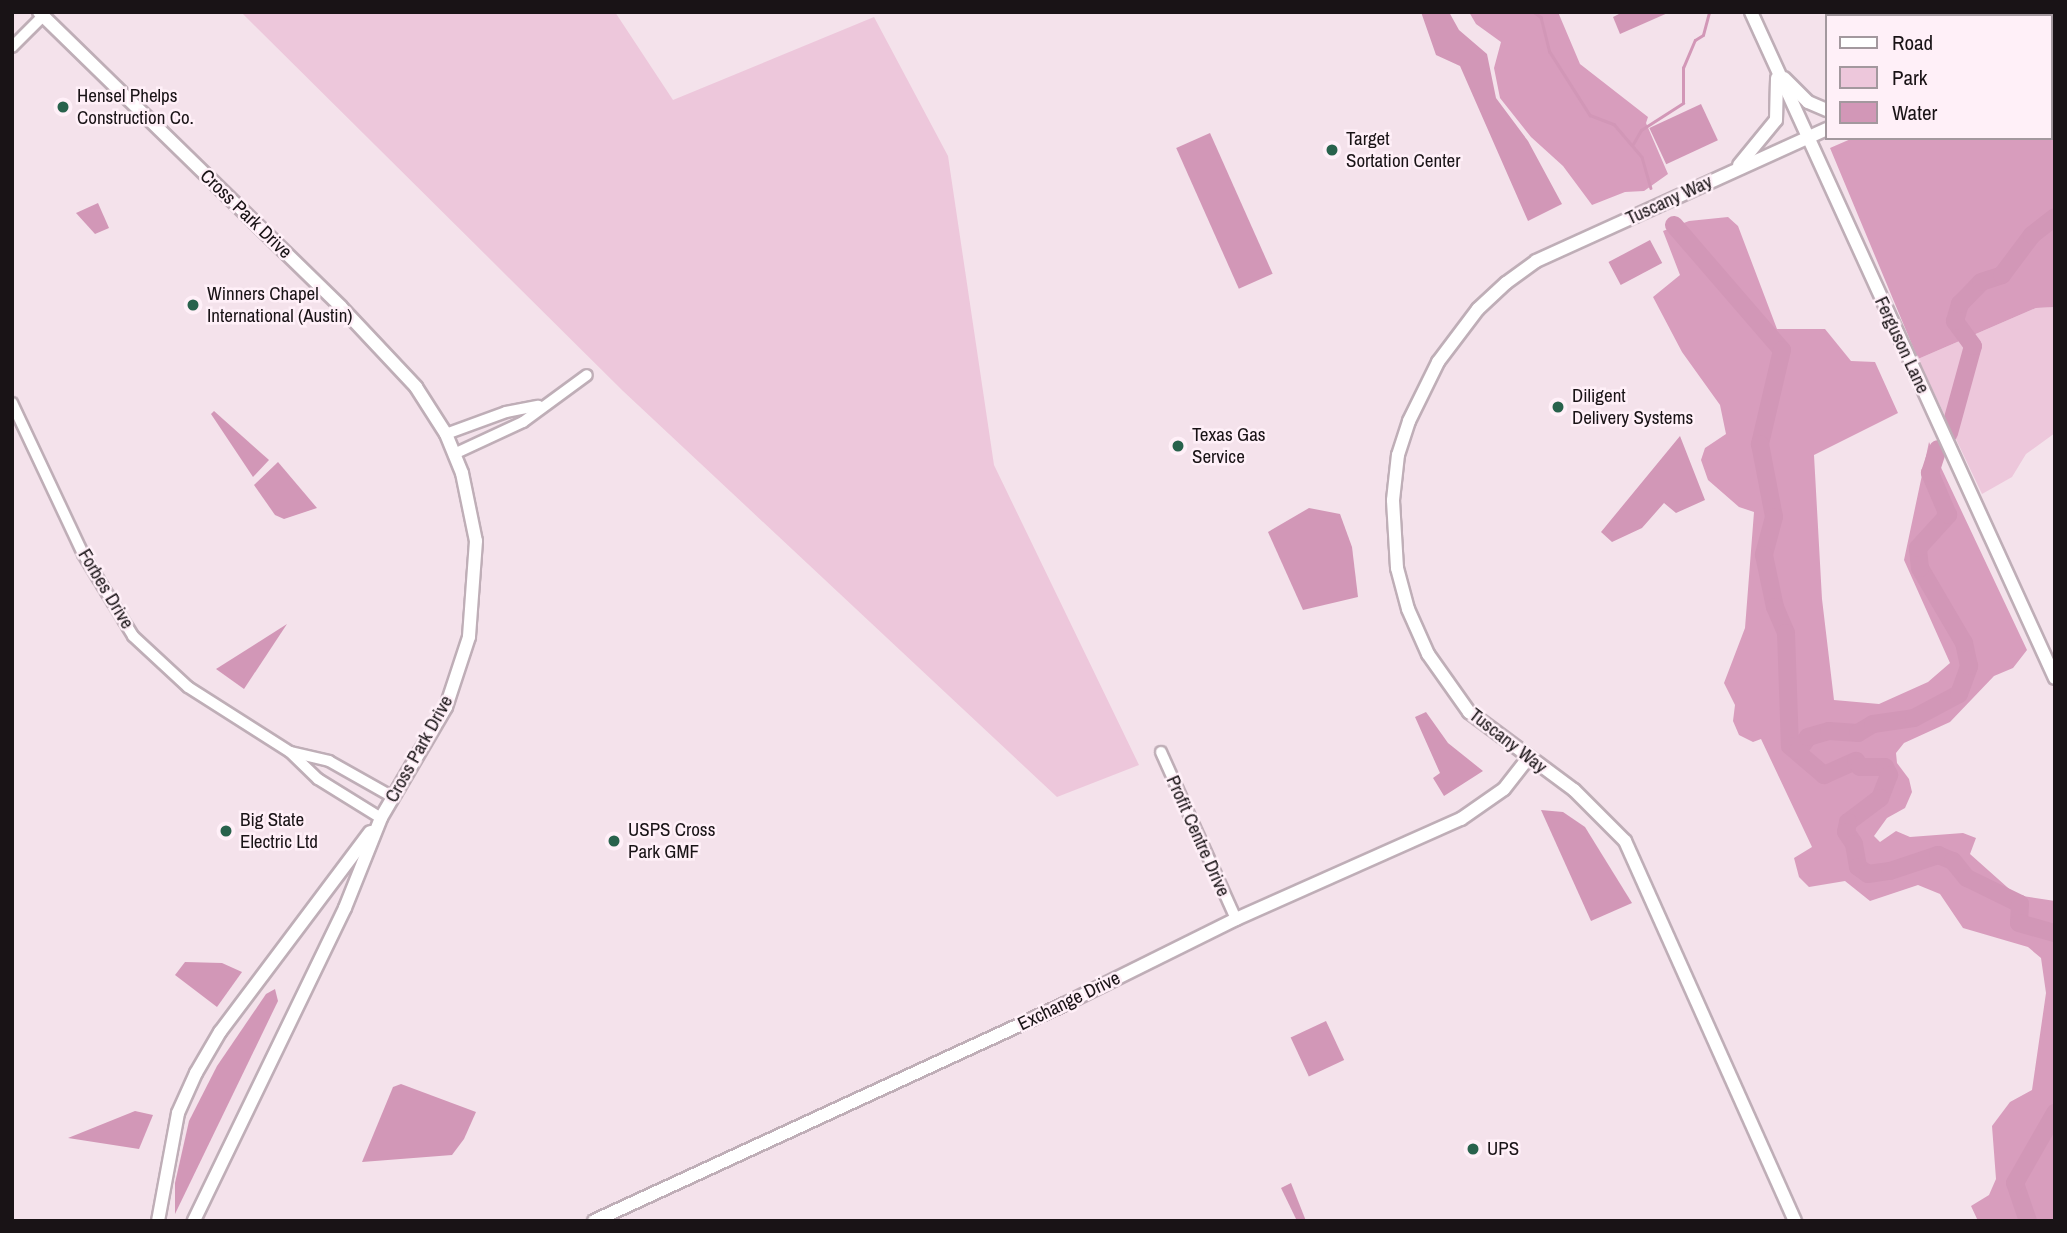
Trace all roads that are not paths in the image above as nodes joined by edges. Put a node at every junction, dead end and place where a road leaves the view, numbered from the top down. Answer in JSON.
{"nodes":[{"id":1,"x":1751,"y":12,"type":"edge"},
{"id":2,"x":41,"y":14,"type":"edge"},
{"id":3,"x":12,"y":47,"type":"edge"},
{"id":4,"x":1777,"y":71,"type":"junction"},
{"id":5,"x":1826,"y":110,"type":"edge"},
{"id":6,"x":1826,"y":129,"type":"edge"},
{"id":7,"x":1806,"y":138,"type":"junction"},
{"id":8,"x":1732,"y":172,"type":"junction"},
{"id":9,"x":587,"y":375,"type":"dead end"},
{"id":10,"x":12,"y":403,"type":"edge"},
{"id":11,"x":539,"y":406,"type":"junction"},
{"id":12,"x":446,"y":434,"type":"junction"},
{"id":13,"x":454,"y":454,"type":"junction"},
{"id":14,"x":2055,"y":678,"type":"edge"},
{"id":15,"x":290,"y":752,"type":"junction"},
{"id":16,"x":1161,"y":752,"type":"dead end"},
{"id":17,"x":1528,"y":758,"type":"junction"},
{"id":18,"x":393,"y":797,"type":"junction"},
{"id":19,"x":381,"y":818,"type":"junction"},
{"id":20,"x":1236,"y":919,"type":"junction"},
{"id":21,"x":158,"y":1221,"type":"edge"},
{"id":22,"x":194,"y":1221,"type":"edge"},
{"id":23,"x":593,"y":1221,"type":"edge"},
{"id":24,"x":1795,"y":1221,"type":"edge"}],
"edges":[{"from":1,"to":4,"type":"street","name":"Ferguson Lane"},
{"from":2,"to":3,"type":"street"},
{"from":2,"to":12,"type":"street","name":"Cross Park Drive"},
{"from":4,"to":5,"type":"street"},
{"from":4,"to":7,"type":"street","name":"Ferguson Lane"},
{"from":4,"to":8,"type":"street"},
{"from":6,"to":7,"type":"street","name":"Tuscany Way"},
{"from":7,"to":8,"type":"street","name":"Tuscany Way"},
{"from":7,"to":14,"type":"street","name":"Ferguson Lane"},
{"from":8,"to":17,"type":"street","name":"Tuscany Way"},
{"from":9,"to":11,"type":"street"},
{"from":10,"to":15,"type":"street","name":"Forbes Drive"},
{"from":11,"to":12,"type":"street"},
{"from":11,"to":13,"type":"street"},
{"from":12,"to":13,"type":"street","name":"Cross Park Drive"},
{"from":13,"to":18,"type":"street","name":"Cross Park Drive"},
{"from":15,"to":18,"type":"street","name":"Forbes Drive"},
{"from":15,"to":19,"type":"street","name":"Forbes Drive"},
{"from":16,"to":20,"type":"street","name":"Profit Centre Drive"},
{"from":17,"to":20,"type":"street","name":"Exchange Drive"},
{"from":17,"to":24,"type":"street","name":"Tuscany Way"},
{"from":18,"to":19,"type":"street","name":"Cross Park Drive"},
{"from":19,"to":21,"type":"street","name":"Cross Park Drive"},
{"from":19,"to":22,"type":"street","name":"Cross Park Drive"},
{"from":20,"to":23,"type":"street","name":"Exchange Drive"}]}
